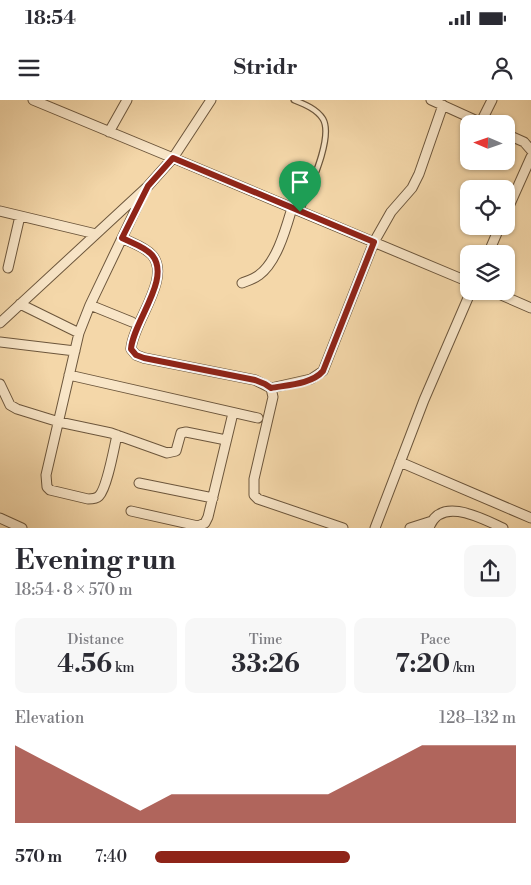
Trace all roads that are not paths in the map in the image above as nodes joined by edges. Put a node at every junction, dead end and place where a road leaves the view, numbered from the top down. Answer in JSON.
{"nodes":[{"id":1,"x":33,"y":100,"type":"edge"},
{"id":2,"x":127,"y":100,"type":"edge"},
{"id":3,"x":211,"y":100,"type":"edge"},
{"id":4,"x":294,"y":100,"type":"edge"},
{"id":5,"x":432,"y":100,"type":"edge"},
{"id":6,"x":492,"y":100,"type":"edge"},
{"id":7,"x":442,"y":105,"type":"junction"},
{"id":8,"x":464,"y":115,"type":"edge"},
{"id":9,"x":485,"y":115,"type":"edge"},
{"id":10,"x":109,"y":132,"type":"junction"},
{"id":11,"x":515,"y":138,"type":"edge"},
{"id":12,"x":531,"y":150,"type":"edge"},
{"id":13,"x":531,"y":157,"type":"edge"},
{"id":14,"x":173,"y":158,"type":"junction"},
{"id":15,"x":148,"y":186,"type":"junction"},
{"id":16,"x":515,"y":193,"type":"edge"},
{"id":17,"x":296,"y":210,"type":"junction"},
{"id":18,"x":0,"y":211,"type":"edge"},
{"id":19,"x":20,"y":216,"type":"junction"},
{"id":20,"x":96,"y":234,"type":"junction"},
{"id":21,"x":122,"y":238,"type":"junction"},
{"id":22,"x":374,"y":242,"type":"junction"},
{"id":23,"x":8,"y":268,"type":"dead end"},
{"id":24,"x":460,"y":278,"type":"edge"},
{"id":25,"x":242,"y":283,"type":"dead end"},
{"id":26,"x":467,"y":300,"type":"edge"},
{"id":27,"x":513,"y":300,"type":"edge"},
{"id":28,"x":20,"y":304,"type":"junction"},
{"id":29,"x":90,"y":305,"type":"junction"},
{"id":30,"x":531,"y":308,"type":"edge"},
{"id":31,"x":132,"y":322,"type":"dead end"},
{"id":32,"x":0,"y":323,"type":"edge"},
{"id":33,"x":79,"y":333,"type":"junction"},
{"id":34,"x":0,"y":342,"type":"edge"},
{"id":35,"x":75,"y":351,"type":"junction"},
{"id":36,"x":69,"y":376,"type":"junction"},
{"id":37,"x":0,"y":384,"type":"edge"},
{"id":38,"x":271,"y":388,"type":"junction"},
{"id":39,"x":2,"y":398,"type":"edge"},
{"id":40,"x":233,"y":412,"type":"junction"},
{"id":41,"x":258,"y":418,"type":"dead end"},
{"id":42,"x":59,"y":422,"type":"junction"},
{"id":43,"x":117,"y":435,"type":"junction"},
{"id":44,"x":226,"y":440,"type":"junction"},
{"id":45,"x":400,"y":462,"type":"junction"},
{"id":46,"x":139,"y":482,"type":"dead end"},
{"id":47,"x":212,"y":498,"type":"junction"},
{"id":48,"x":131,"y":511,"type":"dead end"},
{"id":49,"x":0,"y":518,"type":"edge"},
{"id":50,"x":531,"y":518,"type":"edge"},
{"id":51,"x":431,"y":524,"type":"edge"},
{"id":52,"x":22,"y":528,"type":"edge"},
{"id":53,"x":343,"y":528,"type":"edge"},
{"id":54,"x":375,"y":528,"type":"edge"},
{"id":55,"x":410,"y":528,"type":"edge"},
{"id":56,"x":503,"y":528,"type":"edge"}],
"edges":[{"from":1,"to":10,"type":"street"},
{"from":2,"to":10,"type":"street"},
{"from":3,"to":14,"type":"street"},
{"from":4,"to":17,"type":"lane"},
{"from":5,"to":7,"type":"street"},
{"from":6,"to":9,"type":"street"},
{"from":7,"to":8,"type":"street"},
{"from":7,"to":22,"type":"street"},
{"from":10,"to":14,"type":"street"},
{"from":11,"to":12,"type":"street"},
{"from":13,"to":16,"type":"street"},
{"from":14,"to":15,"type":"street"},
{"from":14,"to":17,"type":"street"},
{"from":15,"to":20,"type":"street"},
{"from":15,"to":21,"type":"street"},
{"from":17,"to":22,"type":"street"},
{"from":17,"to":25,"type":"street"},
{"from":18,"to":19,"type":"street"},
{"from":19,"to":20,"type":"street"},
{"from":19,"to":23,"type":"street"},
{"from":20,"to":28,"type":"street"},
{"from":21,"to":29,"type":"street"},
{"from":21,"to":38,"type":"street"},
{"from":22,"to":24,"type":"street"},
{"from":22,"to":38,"type":"street"},
{"from":26,"to":45,"type":"street"},
{"from":27,"to":30,"type":"street"},
{"from":28,"to":32,"type":"street"},
{"from":28,"to":33,"type":"street"},
{"from":29,"to":31,"type":"street"},
{"from":29,"to":33,"type":"street"},
{"from":33,"to":35,"type":"street"},
{"from":34,"to":35,"type":"street"},
{"from":35,"to":36,"type":"street"},
{"from":36,"to":40,"type":"street"},
{"from":36,"to":42,"type":"street"},
{"from":37,"to":39,"type":"street"},
{"from":38,"to":53,"type":"street"},
{"from":39,"to":42,"type":"street"},
{"from":40,"to":41,"type":"street"},
{"from":40,"to":44,"type":"street"},
{"from":42,"to":43,"type":"street"},
{"from":42,"to":43,"type":"street"},
{"from":43,"to":44,"type":"street"},
{"from":44,"to":47,"type":"street"},
{"from":45,"to":50,"type":"street"},
{"from":45,"to":54,"type":"street"},
{"from":46,"to":47,"type":"street"},
{"from":47,"to":48,"type":"street"},
{"from":49,"to":52,"type":"street"},
{"from":51,"to":55,"type":"street"},
{"from":51,"to":56,"type":"street"}]}
